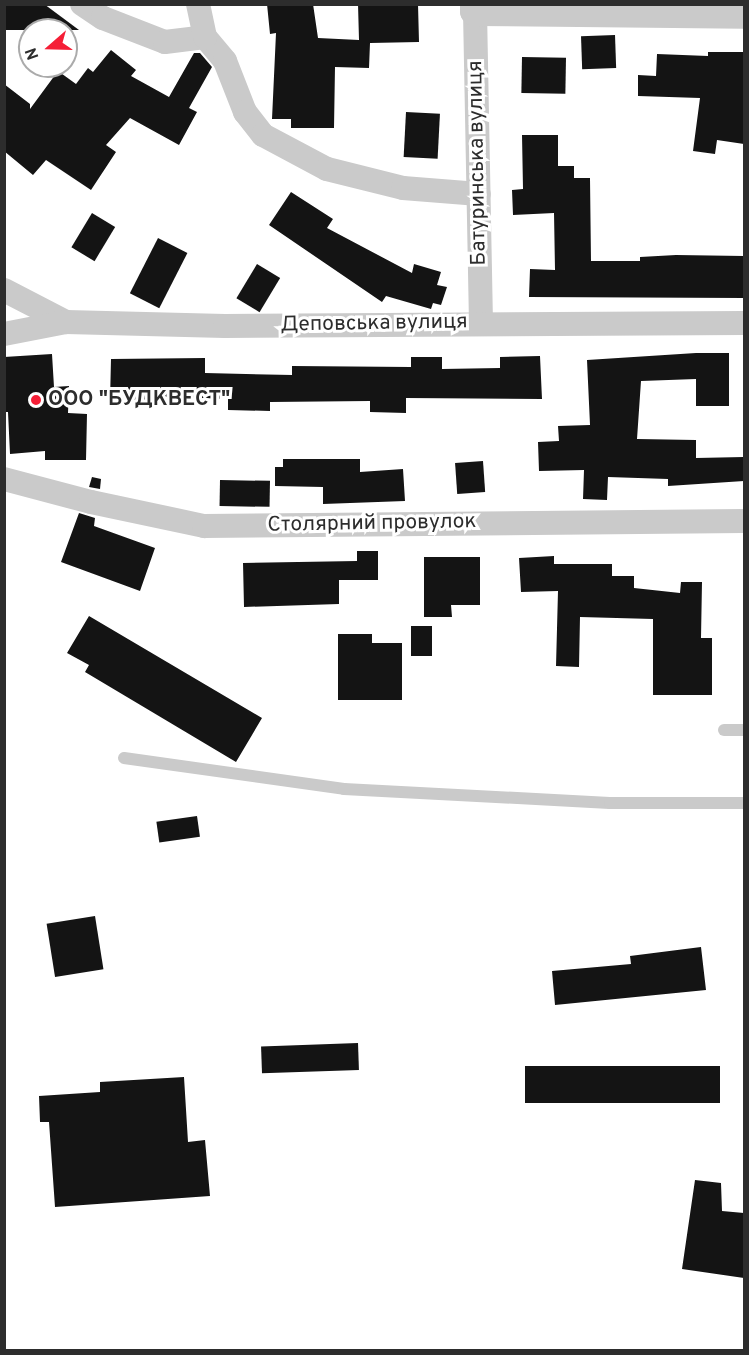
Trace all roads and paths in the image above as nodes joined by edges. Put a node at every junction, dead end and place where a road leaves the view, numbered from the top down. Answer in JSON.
{"nodes":[{"id":1,"x":82,"y":4,"type":"edge"},
{"id":2,"x":198,"y":4,"type":"edge"},
{"id":3,"x":475,"y":8,"type":"edge"},
{"id":4,"x":744,"y":14,"type":"edge"},
{"id":5,"x":205,"y":37,"type":"junction"},
{"id":6,"x":479,"y":194,"type":"junction"},
{"id":7,"x":4,"y":290,"type":"edge"},
{"id":8,"x":66,"y":322,"type":"junction"},
{"id":9,"x":481,"y":322,"type":"junction"},
{"id":10,"x":744,"y":323,"type":"edge"},
{"id":11,"x":4,"y":334,"type":"edge"},
{"id":12,"x":4,"y":479,"type":"edge"},
{"id":13,"x":744,"y":521,"type":"edge"},
{"id":14,"x":724,"y":730,"type":"dead end"},
{"id":15,"x":744,"y":730,"type":"edge"},
{"id":16,"x":124,"y":758,"type":"dead end"},
{"id":17,"x":744,"y":803,"type":"edge"}],
"edges":[{"from":1,"to":5,"type":"street"},
{"from":2,"to":5,"type":"street"},
{"from":3,"to":4,"type":"street"},
{"from":3,"to":6,"type":"street","name":"Батуринська вулиця"},
{"from":5,"to":6,"type":"street"},
{"from":6,"to":9,"type":"street","name":"Батуринська вулиця"},
{"from":7,"to":8,"type":"street"},
{"from":8,"to":9,"type":"street","name":"Деповська вулиця"},
{"from":8,"to":11,"type":"street","name":"Деповська вулиця"},
{"from":9,"to":10,"type":"street","name":"Деповська вулиця"},
{"from":12,"to":13,"type":"street","name":"Столярний провулок"},
{"from":14,"to":15,"type":"lane"},
{"from":16,"to":17,"type":"lane"}]}
